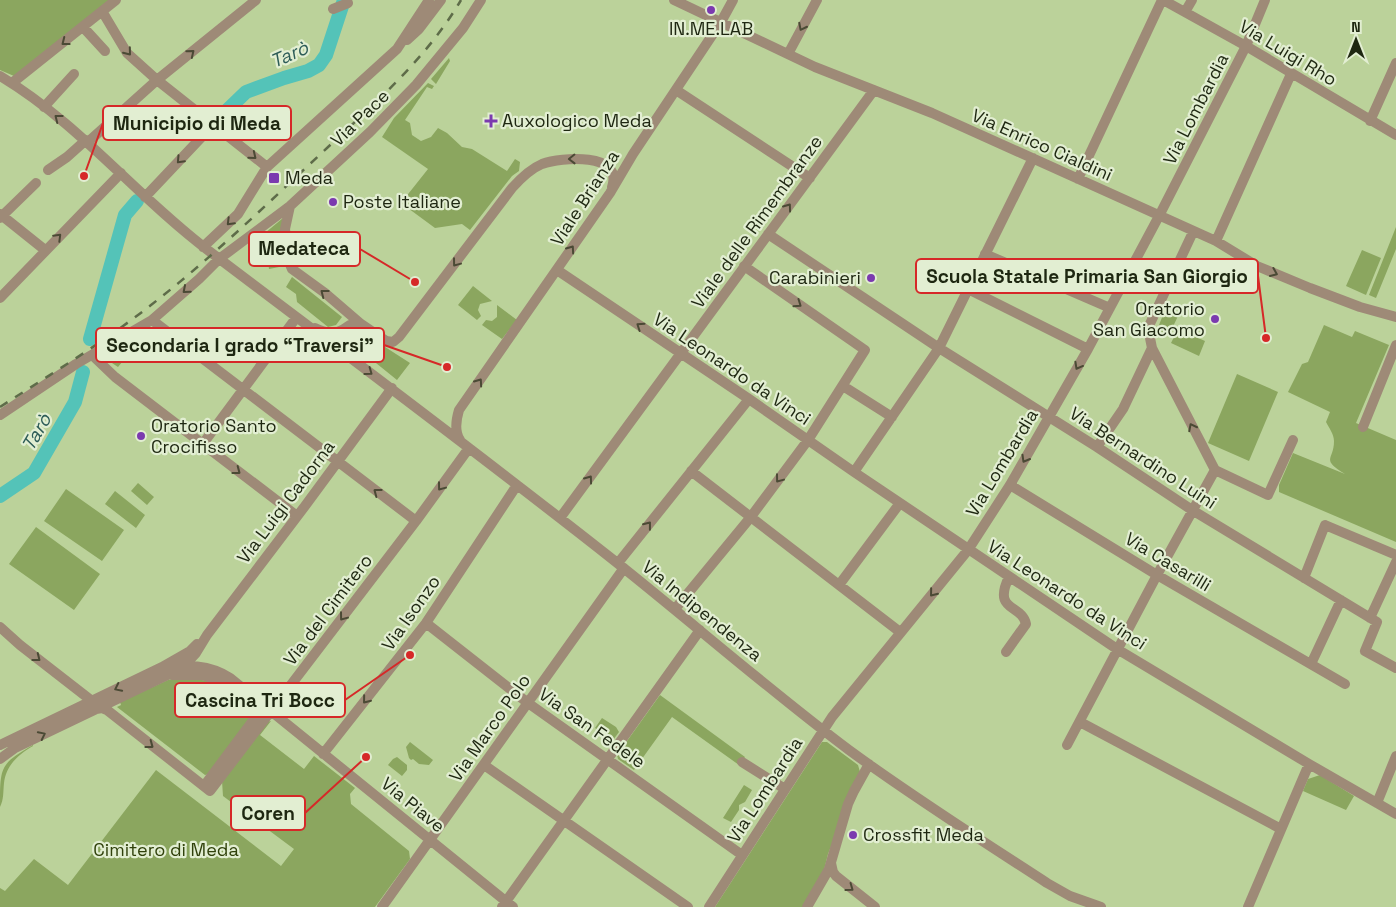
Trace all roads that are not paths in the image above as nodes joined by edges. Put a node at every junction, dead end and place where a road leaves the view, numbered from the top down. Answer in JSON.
{"nodes":[{"id":1,"x":116,"y":0,"type":"edge"},
{"id":2,"x":256,"y":0,"type":"edge"},
{"id":3,"x":429,"y":0,"type":"edge"},
{"id":4,"x":441,"y":0,"type":"edge"},
{"id":5,"x":481,"y":0,"type":"edge"},
{"id":6,"x":674,"y":0,"type":"edge"},
{"id":7,"x":734,"y":0,"type":"edge"},
{"id":8,"x":816,"y":0,"type":"edge"},
{"id":9,"x":1162,"y":0,"type":"edge"},
{"id":10,"x":1192,"y":0,"type":"edge"},
{"id":11,"x":1265,"y":0,"type":"edge"},
{"id":12,"x":348,"y":3,"type":"dead end"},
{"id":13,"x":333,"y":9,"type":"dead end"},
{"id":14,"x":102,"y":11,"type":"junction"},
{"id":15,"x":1185,"y":12,"type":"junction"},
{"id":16,"x":721,"y":22,"type":"junction"},
{"id":17,"x":83,"y":27,"type":"junction"},
{"id":18,"x":1246,"y":46,"type":"junction"},
{"id":19,"x":397,"y":49,"type":"junction"},
{"id":20,"x":105,"y":51,"type":"dead end"},
{"id":21,"x":788,"y":54,"type":"junction"},
{"id":22,"x":1396,"y":63,"type":"edge"},
{"id":23,"x":74,"y":74,"type":"dead end"},
{"id":24,"x":1291,"y":74,"type":"junction"},
{"id":25,"x":0,"y":76,"type":"edge"},
{"id":26,"x":157,"y":80,"type":"junction"},
{"id":27,"x":12,"y":83,"type":"junction"},
{"id":28,"x":676,"y":90,"type":"junction"},
{"id":29,"x":874,"y":90,"type":"junction"},
{"id":30,"x":44,"y":107,"type":"junction"},
{"id":31,"x":1370,"y":121,"type":"junction"},
{"id":32,"x":213,"y":125,"type":"junction"},
{"id":33,"x":1396,"y":135,"type":"edge"},
{"id":34,"x":87,"y":141,"type":"junction"},
{"id":35,"x":633,"y":154,"type":"junction"},
{"id":36,"x":1033,"y":158,"type":"junction"},
{"id":37,"x":602,"y":164,"type":"junction"},
{"id":38,"x":267,"y":167,"type":"junction"},
{"id":39,"x":48,"y":170,"type":"dead end"},
{"id":40,"x":122,"y":173,"type":"junction"},
{"id":41,"x":810,"y":178,"type":"junction"},
{"id":42,"x":1078,"y":179,"type":"junction"},
{"id":43,"x":36,"y":183,"type":"dead end"},
{"id":44,"x":610,"y":193,"type":"junction"},
{"id":45,"x":145,"y":197,"type":"junction"},
{"id":46,"x":290,"y":206,"type":"junction"},
{"id":47,"x":1,"y":216,"type":"edge"},
{"id":48,"x":1159,"y":216,"type":"junction"},
{"id":49,"x":1193,"y":232,"type":"junction"},
{"id":50,"x":768,"y":234,"type":"junction"},
{"id":51,"x":1216,"y":241,"type":"junction"},
{"id":52,"x":203,"y":247,"type":"junction"},
{"id":53,"x":45,"y":250,"type":"junction"},
{"id":54,"x":985,"y":254,"type":"junction"},
{"id":55,"x":219,"y":259,"type":"junction"},
{"id":56,"x":744,"y":266,"type":"junction"},
{"id":57,"x":557,"y":270,"type":"junction"},
{"id":58,"x":968,"y":289,"type":"junction"},
{"id":59,"x":0,"y":298,"type":"edge"},
{"id":60,"x":1110,"y":308,"type":"junction"},
{"id":61,"x":1396,"y":317,"type":"edge"},
{"id":62,"x":296,"y":318,"type":"junction"},
{"id":63,"x":152,"y":320,"type":"junction"},
{"id":64,"x":361,"y":324,"type":"junction"},
{"id":65,"x":344,"y":329,"type":"junction"},
{"id":66,"x":1396,"y":345,"type":"edge"},
{"id":67,"x":939,"y":348,"type":"junction"},
{"id":68,"x":1152,"y":348,"type":"junction"},
{"id":69,"x":1088,"y":349,"type":"junction"},
{"id":70,"x":92,"y":354,"type":"junction"},
{"id":71,"x":680,"y":354,"type":"junction"},
{"id":72,"x":346,"y":356,"type":"junction"},
{"id":73,"x":843,"y":386,"type":"junction"},
{"id":74,"x":392,"y":388,"type":"junction"},
{"id":75,"x":243,"y":390,"type":"junction"},
{"id":76,"x":749,"y":398,"type":"junction"},
{"id":77,"x":459,"y":410,"type":"junction"},
{"id":78,"x":0,"y":415,"type":"edge"},
{"id":79,"x":892,"y":417,"type":"junction"},
{"id":80,"x":1050,"y":417,"type":"junction"},
{"id":81,"x":437,"y":423,"type":"junction"},
{"id":82,"x":1363,"y":427,"type":"dead end"},
{"id":83,"x":808,"y":440,"type":"junction"},
{"id":84,"x":1293,"y":440,"type":"dead end"},
{"id":85,"x":460,"y":441,"type":"junction"},
{"id":86,"x":202,"y":445,"type":"junction"},
{"id":87,"x":1097,"y":447,"type":"junction"},
{"id":88,"x":470,"y":448,"type":"junction"},
{"id":89,"x":337,"y":462,"type":"junction"},
{"id":90,"x":1215,"y":470,"type":"junction"},
{"id":91,"x":691,"y":471,"type":"junction"},
{"id":92,"x":854,"y":472,"type":"junction"},
{"id":93,"x":517,"y":485,"type":"junction"},
{"id":94,"x":1010,"y":485,"type":"junction"},
{"id":95,"x":900,"y":503,"type":"junction"},
{"id":96,"x":1192,"y":510,"type":"junction"},
{"id":97,"x":297,"y":516,"type":"junction"},
{"id":98,"x":560,"y":518,"type":"junction"},
{"id":99,"x":750,"y":518,"type":"junction"},
{"id":100,"x":416,"y":521,"type":"junction"},
{"id":101,"x":968,"y":550,"type":"junction"},
{"id":102,"x":1396,"y":555,"type":"edge"},
{"id":103,"x":1396,"y":562,"type":"edge"},
{"id":104,"x":621,"y":566,"type":"junction"},
{"id":105,"x":1156,"y":575,"type":"junction"},
{"id":106,"x":1009,"y":577,"type":"junction"},
{"id":107,"x":1304,"y":578,"type":"junction"},
{"id":108,"x":838,"y":584,"type":"junction"},
{"id":109,"x":1341,"y":600,"type":"junction"},
{"id":110,"x":675,"y":609,"type":"junction"},
{"id":111,"x":1370,"y":618,"type":"junction"},
{"id":112,"x":426,"y":623,"type":"junction"},
{"id":113,"x":0,"y":626,"type":"edge"},
{"id":114,"x":700,"y":630,"type":"junction"},
{"id":115,"x":900,"y":632,"type":"junction"},
{"id":116,"x":205,"y":639,"type":"junction"},
{"id":117,"x":1117,"y":649,"type":"junction"},
{"id":118,"x":1006,"y":652,"type":"dead end"},
{"id":119,"x":1311,"y":664,"type":"junction"},
{"id":120,"x":186,"y":665,"type":"junction"},
{"id":121,"x":1396,"y":668,"type":"edge"},
{"id":122,"x":164,"y":671,"type":"junction"},
{"id":123,"x":219,"y":671,"type":"junction"},
{"id":124,"x":1345,"y":684,"type":"dead end"},
{"id":125,"x":245,"y":692,"type":"junction"},
{"id":126,"x":528,"y":703,"type":"junction"},
{"id":127,"x":94,"y":705,"type":"junction"},
{"id":128,"x":267,"y":709,"type":"junction"},
{"id":129,"x":1080,"y":722,"type":"junction"},
{"id":130,"x":824,"y":729,"type":"junction"},
{"id":131,"x":0,"y":745,"type":"edge"},
{"id":132,"x":1067,"y":745,"type":"dead end"},
{"id":133,"x":324,"y":754,"type":"junction"},
{"id":134,"x":1396,"y":756,"type":"edge"},
{"id":135,"x":0,"y":759,"type":"edge"},
{"id":136,"x":607,"y":759,"type":"junction"},
{"id":137,"x":742,"y":762,"type":"dead end"},
{"id":138,"x":869,"y":764,"type":"junction"},
{"id":139,"x":1309,"y":764,"type":"junction"},
{"id":140,"x":484,"y":765,"type":"junction"},
{"id":141,"x":784,"y":789,"type":"junction"},
{"id":142,"x":1377,"y":803,"type":"junction"},
{"id":143,"x":1396,"y":814,"type":"edge"},
{"id":144,"x":563,"y":820,"type":"junction"},
{"id":145,"x":1281,"y":829,"type":"junction"},
{"id":146,"x":430,"y":839,"type":"junction"},
{"id":147,"x":742,"y":855,"type":"junction"},
{"id":148,"x":831,"y":863,"type":"junction"},
{"id":149,"x":507,"y":905,"type":"edge"},
{"id":150,"x":1088,"y":905,"type":"edge"},
{"id":151,"x":382,"y":907,"type":"edge"},
{"id":152,"x":688,"y":907,"type":"edge"},
{"id":153,"x":709,"y":907,"type":"edge"},
{"id":154,"x":807,"y":907,"type":"edge"},
{"id":155,"x":875,"y":907,"type":"edge"},
{"id":156,"x":1101,"y":907,"type":"edge"},
{"id":157,"x":1248,"y":907,"type":"edge"}],
"edges":[{"from":1,"to":14,"type":"street"},
{"from":26,"to":2,"type":"street","one_way":true},
{"from":3,"to":19,"type":"street"},
{"from":4,"to":19,"type":"street"},
{"from":5,"to":46,"type":"street","name":"Via Pace"},
{"from":6,"to":16,"type":"street","name":"Via Enrico Cialdini"},
{"from":7,"to":16,"type":"street","name":"Viale Brianza"},
{"from":8,"to":21,"type":"street","one_way":true},
{"from":9,"to":15,"type":"street","name":"Via Luigi Rho"},
{"from":9,"to":42,"type":"street"},
{"from":10,"to":15,"type":"street"},
{"from":11,"to":18,"type":"street","name":"Via Lombardia"},
{"from":12,"to":13,"type":"street"},
{"from":14,"to":17,"type":"street"},
{"from":14,"to":26,"type":"street","one_way":true},
{"from":15,"to":18,"type":"street","name":"Via Luigi Rho"},
{"from":16,"to":21,"type":"street","name":"Via Enrico Cialdini"},
{"from":16,"to":28,"type":"street","name":"Viale Brianza"},
{"from":17,"to":20,"type":"street"},
{"from":17,"to":27,"type":"street","one_way":true},
{"from":18,"to":24,"type":"street","name":"Via Luigi Rho"},
{"from":18,"to":48,"type":"street","name":"Via Lombardia"},
{"from":19,"to":38,"type":"street"},
{"from":21,"to":29,"type":"street","name":"Via Enrico Cialdini"},
{"from":22,"to":31,"type":"street"},
{"from":23,"to":30,"type":"street"},
{"from":24,"to":31,"type":"street","name":"Via Luigi Rho"},
{"from":24,"to":51,"type":"street"},
{"from":25,"to":27,"type":"street","name":"Via Indipendenza"},
{"from":26,"to":32,"type":"street"},
{"from":26,"to":34,"type":"street"},
{"from":27,"to":30,"type":"street","name":"Via Indipendenza"},
{"from":28,"to":35,"type":"street","name":"Viale Brianza"},
{"from":28,"to":41,"type":"street"},
{"from":29,"to":36,"type":"street","name":"Via Enrico Cialdini"},
{"from":29,"to":41,"type":"street","name":"Viale delle Rimembranze"},
{"from":34,"to":30,"type":"street","name":"Via Indipendenza","one_way":true},
{"from":31,"to":33,"type":"street","name":"Via Luigi Rho"},
{"from":32,"to":38,"type":"street","one_way":true},
{"from":32,"to":45,"type":"street","one_way":true},
{"from":34,"to":39,"type":"street"},
{"from":34,"to":40,"type":"street","name":"Via Indipendenza"},
{"from":35,"to":37,"type":"street"},
{"from":35,"to":44,"type":"street","name":"Viale Brianza"},
{"from":36,"to":42,"type":"street","name":"Via Enrico Cialdini"},
{"from":36,"to":54,"type":"street"},
{"from":37,"to":44,"type":"street"},
{"from":37,"to":64,"type":"street","one_way":true},
{"from":38,"to":52,"type":"street","one_way":true},
{"from":40,"to":45,"type":"street","name":"Via Indipendenza"},
{"from":53,"to":40,"type":"street","one_way":true},
{"from":50,"to":41,"type":"street","name":"Viale delle Rimembranze","one_way":true},
{"from":42,"to":48,"type":"street","name":"Via Enrico Cialdini"},
{"from":43,"to":47,"type":"street"},
{"from":57,"to":44,"type":"street","name":"Viale Brianza","one_way":true},
{"from":45,"to":52,"type":"street","name":"Via Indipendenza"},
{"from":46,"to":55,"type":"street","name":"Via Pace"},
{"from":64,"to":46,"type":"street","one_way":true},
{"from":47,"to":53,"type":"street"},
{"from":48,"to":49,"type":"street","name":"Via Enrico Cialdini"},
{"from":48,"to":60,"type":"street","name":"Via Lombardia"},
{"from":49,"to":51,"type":"street","name":"Via Enrico Cialdini"},
{"from":49,"to":68,"type":"street"},
{"from":50,"to":56,"type":"street","name":"Viale delle Rimembranze"},
{"from":50,"to":67,"type":"street","name":"Via Bernardino Luini"},
{"from":51,"to":61,"type":"street","name":"Via Enrico Cialdini","one_way":true},
{"from":52,"to":55,"type":"street","name":"Via Indipendenza"},
{"from":53,"to":59,"type":"street"},
{"from":54,"to":58,"type":"street"},
{"from":54,"to":60,"type":"street"},
{"from":55,"to":62,"type":"street","name":"Via Indipendenza"},
{"from":55,"to":63,"type":"street","name":"Via Pace","one_way":true},
{"from":56,"to":71,"type":"street","name":"Viale delle Rimembranze"},
{"from":56,"to":73,"type":"street","one_way":true},
{"from":71,"to":57,"type":"street","name":"Via Leonardo da Vinci","one_way":true},
{"from":77,"to":57,"type":"street","name":"Viale Brianza","one_way":true},
{"from":58,"to":67,"type":"street"},
{"from":58,"to":69,"type":"street"},
{"from":60,"to":69,"type":"street","name":"Via Lombardia"},
{"from":62,"to":65,"type":"street","name":"Via Indipendenza"},
{"from":62,"to":72,"type":"street","name":"Via Indipendenza"},
{"from":62,"to":75,"type":"street"},
{"from":63,"to":70,"type":"street","name":"Via Pace"},
{"from":63,"to":75,"type":"street"},
{"from":64,"to":65,"type":"street","name":"Via Indipendenza"},
{"from":65,"to":72,"type":"street"},
{"from":66,"to":82,"type":"street"},
{"from":67,"to":79,"type":"street"},
{"from":67,"to":80,"type":"street","name":"Via Bernardino Luini"},
{"from":68,"to":87,"type":"street"},
{"from":90,"to":68,"type":"street","one_way":true},
{"from":69,"to":80,"type":"street","name":"Via Lombardia","one_way":true},
{"from":70,"to":78,"type":"street","name":"Via Pace"},
{"from":70,"to":86,"type":"street"},
{"from":71,"to":76,"type":"street","name":"Via Leonardo da Vinci"},
{"from":98,"to":71,"type":"street","name":"Viale delle Rimembranze","one_way":true},
{"from":72,"to":74,"type":"street","name":"Via Indipendenza","one_way":true},
{"from":73,"to":79,"type":"street"},
{"from":73,"to":83,"type":"street"},
{"from":74,"to":81,"type":"street","name":"Via Indipendenza"},
{"from":74,"to":89,"type":"street","name":"Via Luigi Cadorna"},
{"from":75,"to":86,"type":"street"},
{"from":75,"to":89,"type":"street"},
{"from":76,"to":83,"type":"street","name":"Via Leonardo da Vinci"},
{"from":76,"to":91,"type":"street","name":"Via Marco Polo"},
{"from":77,"to":81,"type":"street","name":"Viale Brianza"},
{"from":77,"to":85,"type":"street"},
{"from":79,"to":92,"type":"street"},
{"from":80,"to":87,"type":"street","name":"Via Bernardino Luini"},
{"from":80,"to":94,"type":"street","name":"Via Lombardia","one_way":true},
{"from":81,"to":85,"type":"street","name":"Via Indipendenza"},
{"from":83,"to":92,"type":"street","name":"Via Leonardo da Vinci"},
{"from":83,"to":99,"type":"street","one_way":true},
{"from":84,"to":90,"type":"street"},
{"from":85,"to":88,"type":"street","name":"Via Indipendenza"},
{"from":86,"to":97,"type":"street","one_way":true},
{"from":87,"to":96,"type":"street","name":"Via Bernardino Luini"},
{"from":88,"to":93,"type":"street","name":"Via Indipendenza"},
{"from":88,"to":100,"type":"street","name":"Via del Cimitero","one_way":true},
{"from":89,"to":97,"type":"street","name":"Via Luigi Cadorna"},
{"from":100,"to":89,"type":"street","one_way":true},
{"from":90,"to":96,"type":"street"},
{"from":91,"to":99,"type":"street"},
{"from":104,"to":91,"type":"street","name":"Via Marco Polo","one_way":true},
{"from":92,"to":95,"type":"street","name":"Via Leonardo da Vinci"},
{"from":93,"to":98,"type":"street","name":"Via Indipendenza"},
{"from":93,"to":112,"type":"street","name":"Via Isonzo"},
{"from":94,"to":101,"type":"street","name":"Via Lombardia"},
{"from":94,"to":105,"type":"street","name":"Via Casarilli"},
{"from":95,"to":101,"type":"street","name":"Via Leonardo da Vinci"},
{"from":95,"to":108,"type":"street"},
{"from":96,"to":105,"type":"street"},
{"from":96,"to":107,"type":"street","name":"Via Bernardino Luini"},
{"from":97,"to":116,"type":"street","name":"Via Luigi Cadorna"},
{"from":98,"to":104,"type":"street","name":"Via Indipendenza"},
{"from":99,"to":108,"type":"street"},
{"from":99,"to":110,"type":"street"},
{"from":100,"to":128,"type":"street","name":"Via del Cimitero","one_way":true},
{"from":101,"to":106,"type":"street","name":"Via Leonardo da Vinci"},
{"from":101,"to":115,"type":"street","name":"Via Lombardia","one_way":true},
{"from":102,"to":107,"type":"street"},
{"from":103,"to":111,"type":"street"},
{"from":104,"to":110,"type":"street","name":"Via Indipendenza"},
{"from":104,"to":126,"type":"street","name":"Via Marco Polo"},
{"from":105,"to":117,"type":"street"},
{"from":105,"to":119,"type":"street","name":"Via Casarilli"},
{"from":106,"to":117,"type":"street","name":"Via Leonardo da Vinci"},
{"from":106,"to":118,"type":"street"},
{"from":107,"to":109,"type":"street","name":"Via Bernardino Luini"},
{"from":108,"to":115,"type":"street"},
{"from":109,"to":111,"type":"street","name":"Via Bernardino Luini"},
{"from":109,"to":119,"type":"street"},
{"from":110,"to":114,"type":"street","name":"Via Indipendenza"},
{"from":111,"to":121,"type":"street"},
{"from":112,"to":126,"type":"street","name":"Via San Fedele"},
{"from":112,"to":133,"type":"street","name":"Via Isonzo","one_way":true},
{"from":113,"to":127,"type":"street","one_way":true},
{"from":114,"to":130,"type":"street","name":"Via Indipendenza"},
{"from":114,"to":136,"type":"street"},
{"from":115,"to":130,"type":"street","name":"Via Lombardia"},
{"from":116,"to":120,"type":"street","name":"Via Luigi Cadorna"},
{"from":116,"to":122,"type":"street","name":"Via Luigi Cadorna"},
{"from":116,"to":123,"type":"street","name":"Via Piave"},
{"from":117,"to":129,"type":"street"},
{"from":117,"to":139,"type":"street","name":"Via Leonardo da Vinci"},
{"from":119,"to":124,"type":"street","name":"Via Casarilli"},
{"from":120,"to":122,"type":"street","name":"Via Luigi Cadorna"},
{"from":120,"to":123,"type":"street","name":"Via Piave"},
{"from":122,"to":125,"type":"street","name":"Via Piave"},
{"from":122,"to":127,"type":"street","name":"Via Luigi Cadorna"},
{"from":123,"to":125,"type":"street","name":"Via Piave"},
{"from":125,"to":128,"type":"street","name":"Via Piave"},
{"from":126,"to":136,"type":"street","name":"Via San Fedele"},
{"from":126,"to":140,"type":"street","name":"Via Marco Polo"},
{"from":127,"to":128,"type":"street","name":"Via del Cimitero","one_way":true},
{"from":127,"to":131,"type":"street","name":"Via Luigi Cadorna"},
{"from":135,"to":127,"type":"street","name":"Via Luigi Cadorna","one_way":true},
{"from":128,"to":133,"type":"street","name":"Via Piave"},
{"from":129,"to":132,"type":"street"},
{"from":129,"to":145,"type":"street"},
{"from":130,"to":138,"type":"street","name":"Via Indipendenza"},
{"from":130,"to":141,"type":"street","name":"Via Lombardia"},
{"from":133,"to":146,"type":"street","name":"Via Piave"},
{"from":134,"to":142,"type":"street"},
{"from":136,"to":144,"type":"street"},
{"from":136,"to":147,"type":"street","name":"Via San Fedele"},
{"from":137,"to":141,"type":"street"},
{"from":138,"to":148,"type":"street"},
{"from":138,"to":150,"type":"street","name":"Via Indipendenza"},
{"from":139,"to":142,"type":"street","name":"Via Leonardo da Vinci"},
{"from":139,"to":145,"type":"street"},
{"from":140,"to":144,"type":"street"},
{"from":140,"to":146,"type":"street","name":"Via Marco Polo"},
{"from":141,"to":147,"type":"street","name":"Via Lombardia"},
{"from":142,"to":143,"type":"street","name":"Via Leonardo da Vinci"},
{"from":144,"to":149,"type":"street"},
{"from":144,"to":152,"type":"street"},
{"from":145,"to":157,"type":"street"},
{"from":146,"to":149,"type":"street","name":"Via Piave"},
{"from":146,"to":151,"type":"street","name":"Via Marco Polo"},
{"from":147,"to":153,"type":"street","name":"Via Lombardia"},
{"from":148,"to":154,"type":"street"},
{"from":148,"to":155,"type":"street","one_way":true},
{"from":150,"to":156,"type":"street","name":"Via Indipendenza"}]}
